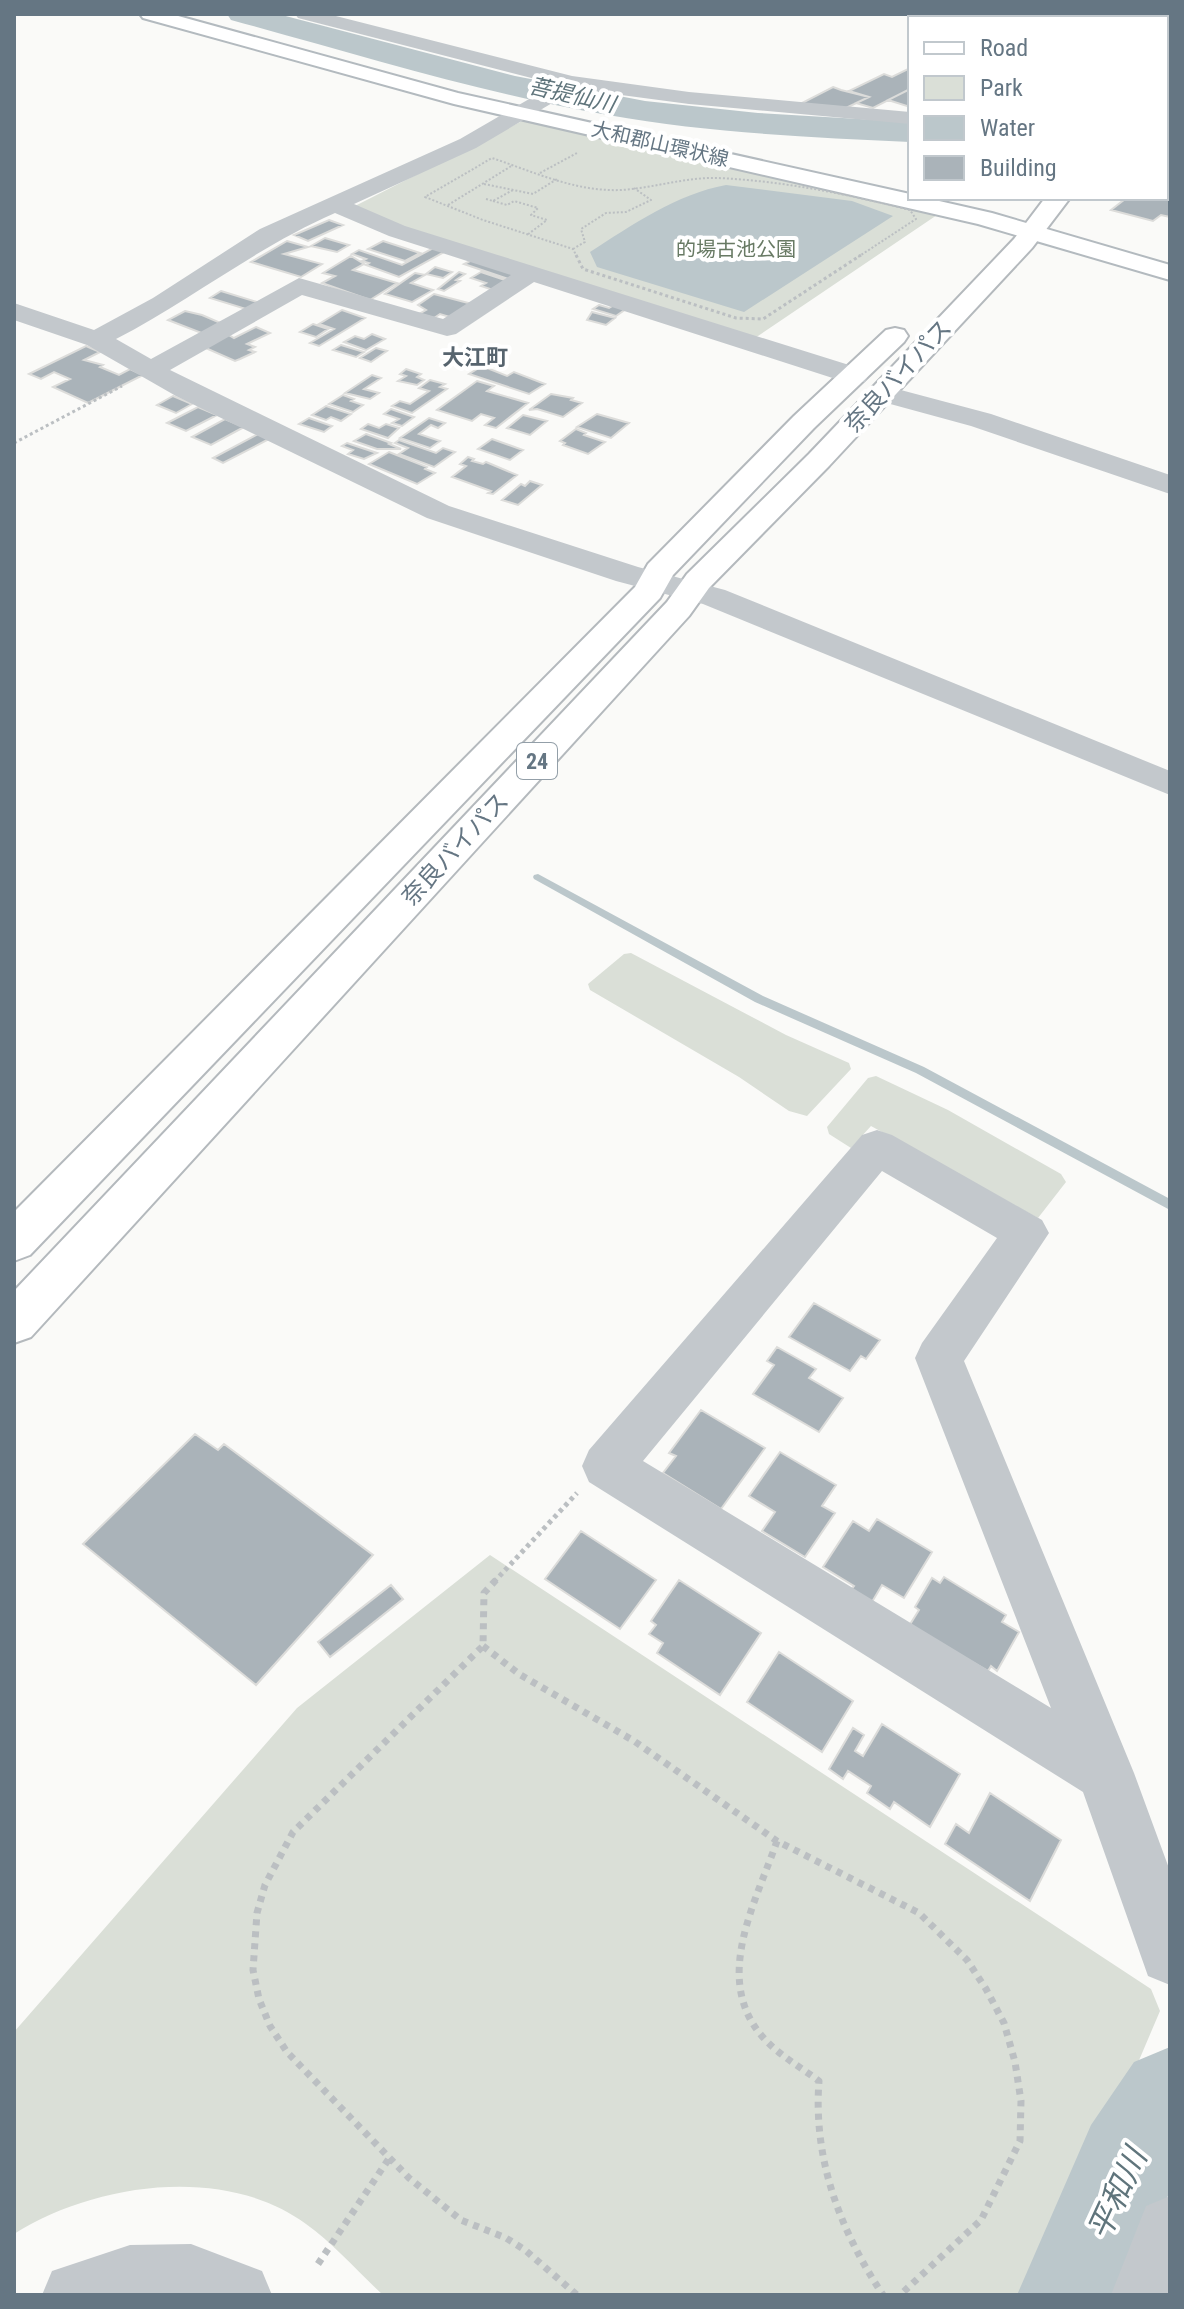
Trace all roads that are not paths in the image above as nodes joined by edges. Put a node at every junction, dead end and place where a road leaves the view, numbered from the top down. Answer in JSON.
{"nodes":[{"id":1,"x":150,"y":14,"type":"edge"},
{"id":2,"x":305,"y":14,"type":"edge"},
{"id":3,"x":569,"y":84,"type":"junction"},
{"id":4,"x":530,"y":112,"type":"junction"},
{"id":5,"x":908,"y":118,"type":"edge"},
{"id":6,"x":908,"y":197,"type":"edge"},
{"id":7,"x":925,"y":200,"type":"edge"},
{"id":8,"x":1054,"y":200,"type":"edge"},
{"id":9,"x":337,"y":205,"type":"junction"},
{"id":10,"x":1018,"y":217,"type":"edge"},
{"id":11,"x":1170,"y":273,"type":"edge"},
{"id":12,"x":530,"y":274,"type":"junction"},
{"id":13,"x":14,"y":311,"type":"edge"},
{"id":14,"x":96,"y":339,"type":"junction"},
{"id":15,"x":151,"y":370,"type":"junction"},
{"id":16,"x":868,"y":385,"type":"junction"},
{"id":17,"x":1170,"y":485,"type":"edge"},
{"id":18,"x":654,"y":580,"type":"junction"},
{"id":19,"x":693,"y":591,"type":"junction"},
{"id":20,"x":1170,"y":784,"type":"edge"},
{"id":21,"x":14,"y":1242,"type":"edge"},
{"id":22,"x":14,"y":1323,"type":"edge"},
{"id":23,"x":1105,"y":1773,"type":"junction"},
{"id":24,"x":1170,"y":1954,"type":"edge"},
{"id":25,"x":76,"y":2295,"type":"edge"},
{"id":26,"x":238,"y":2295,"type":"edge"}],
"edges":[{"from":1,"to":4,"type":"main road","name":"大和郡山環状線"},
{"from":2,"to":3,"type":"street"},
{"from":3,"to":4,"type":"street"},
{"from":3,"to":5,"type":"street"},
{"from":4,"to":6,"type":"main road","name":"大和郡山環状線"},
{"from":4,"to":9,"type":"street"},
{"from":7,"to":10,"type":"main road","name":"大和郡山環状線"},
{"from":8,"to":10,"type":"main road","name":"奈良バイパス","number":"24"},
{"from":9,"to":12,"type":"street"},
{"from":9,"to":14,"type":"street"},
{"from":10,"to":11,"type":"main road","name":"大和郡山環状線"},
{"from":10,"to":16,"type":"main road","name":"奈良バイパス","number":"24"},
{"from":12,"to":15,"type":"street"},
{"from":12,"to":16,"type":"street"},
{"from":13,"to":14,"type":"street"},
{"from":14,"to":15,"type":"street"},
{"from":15,"to":18,"type":"street"},
{"from":16,"to":17,"type":"street"},
{"from":16,"to":18,"type":"main road","name":"奈良バイパス","number":"24"},
{"from":16,"to":19,"type":"main road","name":"奈良バイパス","number":"24"},
{"from":18,"to":19,"type":"street"},
{"from":18,"to":21,"type":"main road","name":"奈良バイパス","number":"24"},
{"from":19,"to":20,"type":"street"},
{"from":19,"to":22,"type":"main road","name":"奈良バイパス","number":"24"},
{"from":23,"to":23,"type":"street"},
{"from":23,"to":24,"type":"street"},
{"from":25,"to":26,"type":"street"}]}
